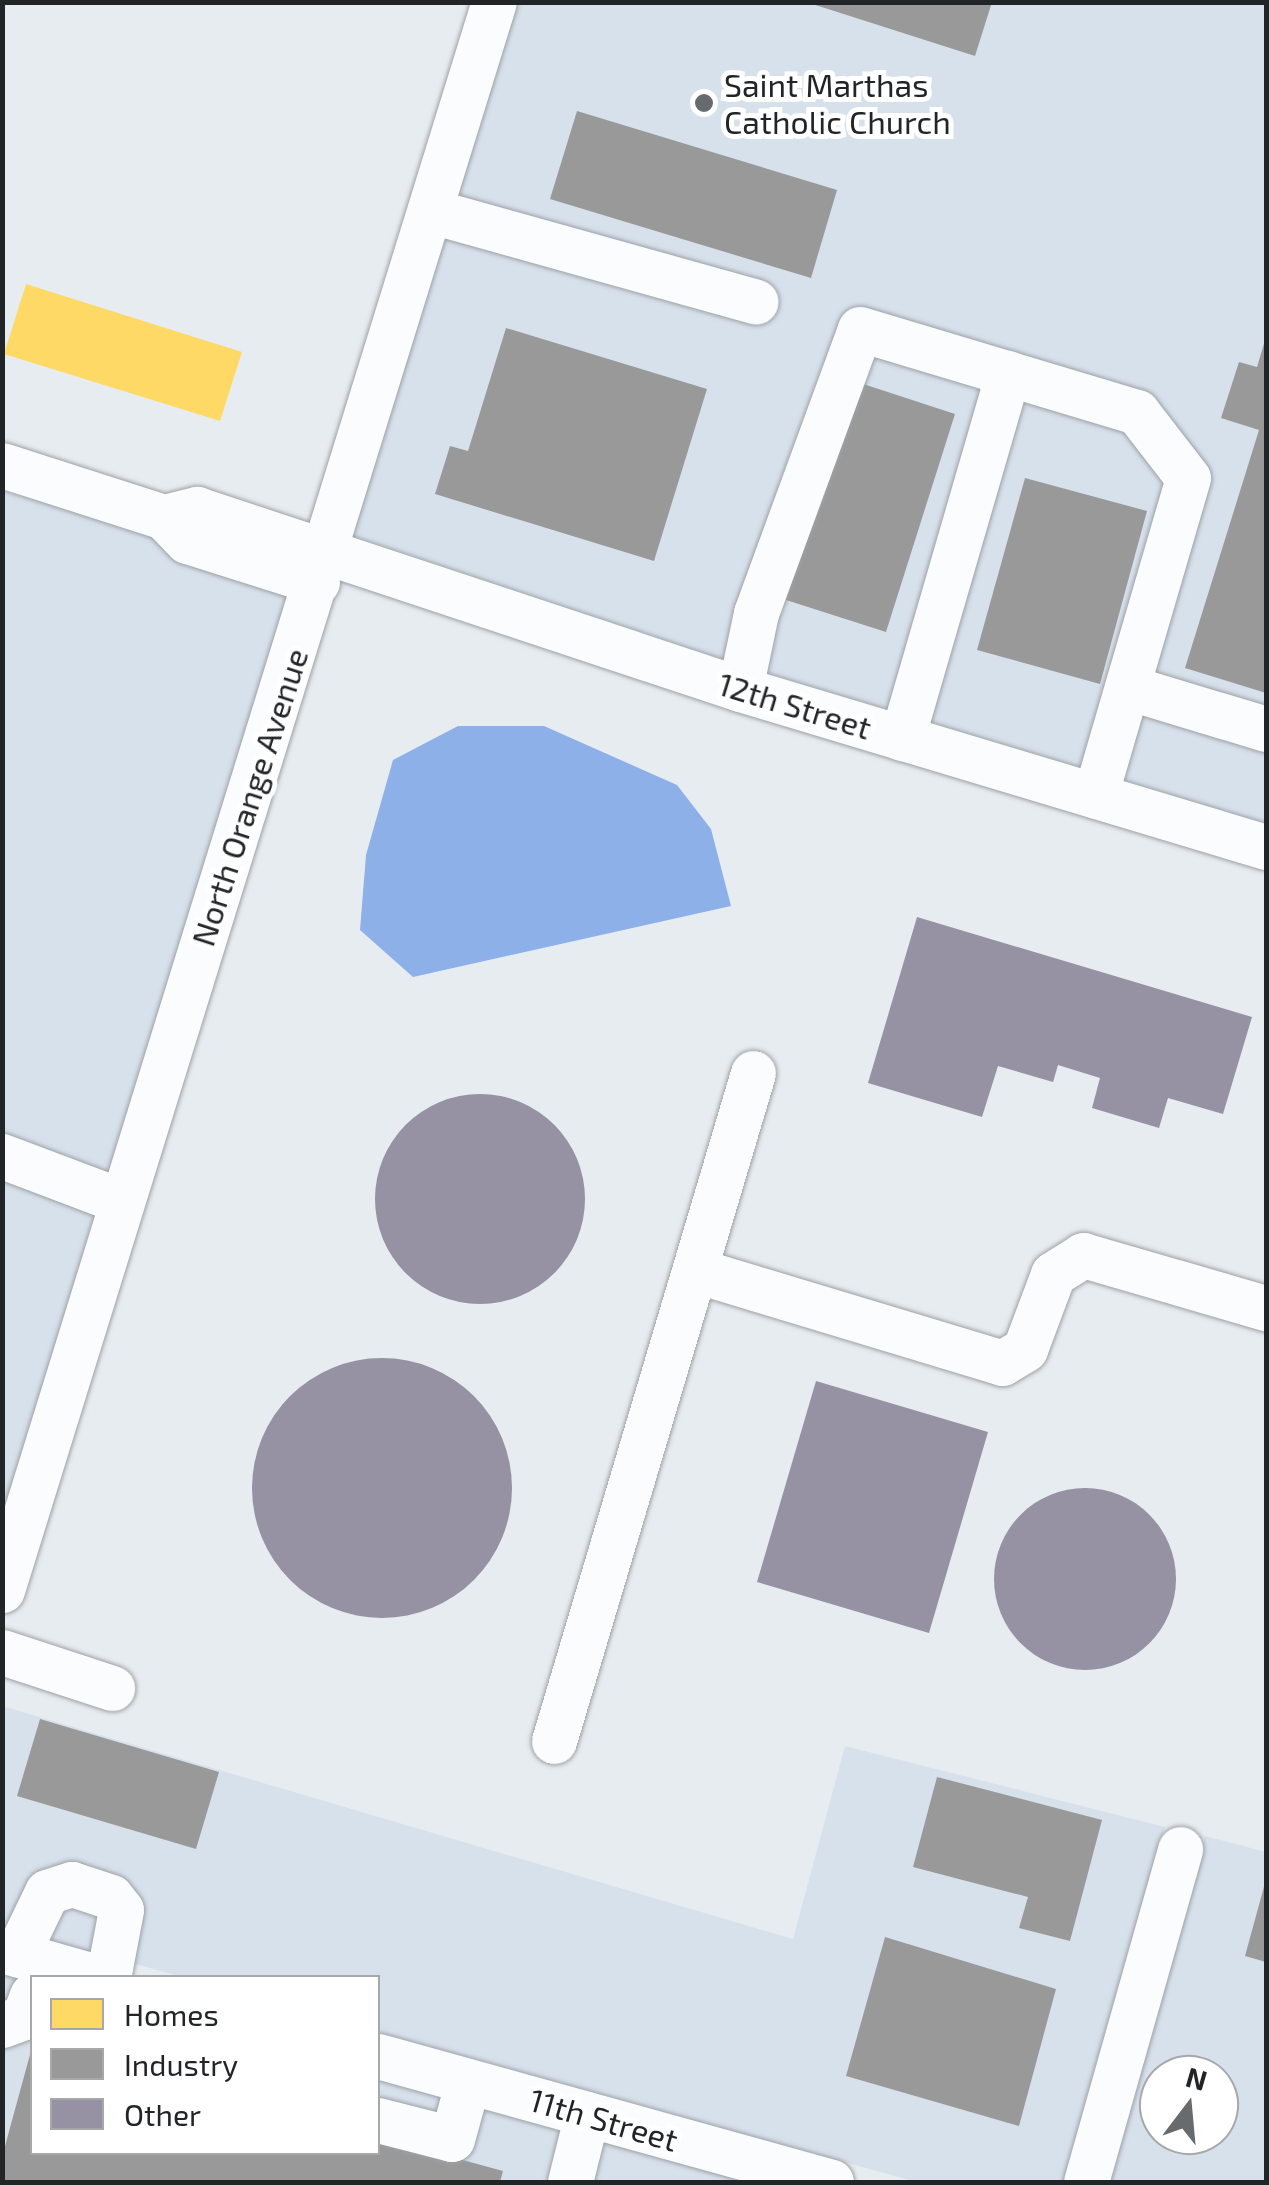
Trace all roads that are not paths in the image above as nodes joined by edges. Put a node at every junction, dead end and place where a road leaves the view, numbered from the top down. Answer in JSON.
{"nodes":[{"id":1,"x":494,"y":2,"type":"edge"},
{"id":2,"x":431,"y":210,"type":"junction"},
{"id":3,"x":756,"y":302,"type":"dead end"},
{"id":4,"x":1008,"y":373,"type":"junction"},
{"id":5,"x":2,"y":465,"type":"edge"},
{"id":6,"x":322,"y":567,"type":"junction"},
{"id":7,"x":1127,"y":687,"type":"junction"},
{"id":8,"x":740,"y":689,"type":"junction"},
{"id":9,"x":1266,"y":729,"type":"edge"},
{"id":10,"x":902,"y":738,"type":"junction"},
{"id":11,"x":1096,"y":796,"type":"junction"},
{"id":12,"x":1266,"y":847,"type":"edge"},
{"id":13,"x":753,"y":1073,"type":"dead end"},
{"id":14,"x":2,"y":1156,"type":"edge"},
{"id":15,"x":122,"y":1201,"type":"junction"},
{"id":16,"x":698,"y":1271,"type":"junction"},
{"id":17,"x":1266,"y":1308,"type":"edge"},
{"id":18,"x":2,"y":1590,"type":"edge"},
{"id":19,"x":2,"y":1652,"type":"edge"},
{"id":20,"x":112,"y":1688,"type":"dead end"},
{"id":21,"x":554,"y":1740,"type":"dead end"},
{"id":22,"x":1180,"y":1849,"type":"dead end"},
{"id":23,"x":27,"y":1968,"type":"edge"},
{"id":24,"x":78,"y":1975,"type":"edge"},
{"id":25,"x":109,"y":1975,"type":"edge"},
{"id":26,"x":2,"y":2025,"type":"edge"},
{"id":27,"x":380,"y":2057,"type":"edge"},
{"id":28,"x":468,"y":2081,"type":"junction"},
{"id":29,"x":587,"y":2114,"type":"junction"},
{"id":30,"x":380,"y":2121,"type":"edge"},
{"id":31,"x":570,"y":2182,"type":"edge"},
{"id":32,"x":830,"y":2182,"type":"edge"},
{"id":33,"x":1086,"y":2182,"type":"edge"}],
"edges":[{"from":1,"to":2,"type":"street","name":"North Orange Avenue"},
{"from":2,"to":3,"type":"street"},
{"from":2,"to":6,"type":"street","name":"North Orange Avenue"},
{"from":4,"to":7,"type":"street"},
{"from":4,"to":8,"type":"street"},
{"from":4,"to":10,"type":"street"},
{"from":5,"to":6,"type":"street","name":"12th Street"},
{"from":6,"to":8,"type":"street","name":"12th Street"},
{"from":6,"to":15,"type":"street","name":"North Orange Avenue"},
{"from":7,"to":9,"type":"street"},
{"from":7,"to":11,"type":"street"},
{"from":8,"to":10,"type":"street","name":"12th Street"},
{"from":10,"to":11,"type":"street","name":"12th Street"},
{"from":11,"to":12,"type":"street","name":"12th Street"},
{"from":13,"to":16,"type":"street"},
{"from":14,"to":15,"type":"street"},
{"from":15,"to":18,"type":"street","name":"North Orange Avenue"},
{"from":16,"to":17,"type":"street"},
{"from":16,"to":21,"type":"street"},
{"from":19,"to":20,"type":"street"},
{"from":22,"to":33,"type":"street"},
{"from":23,"to":24,"type":"street"},
{"from":23,"to":25,"type":"street"},
{"from":23,"to":26,"type":"street"},
{"from":27,"to":28,"type":"street","name":"11th Street"},
{"from":28,"to":29,"type":"street","name":"11th Street"},
{"from":28,"to":30,"type":"street"},
{"from":29,"to":31,"type":"street"},
{"from":29,"to":32,"type":"street","name":"11th Street"}]}
